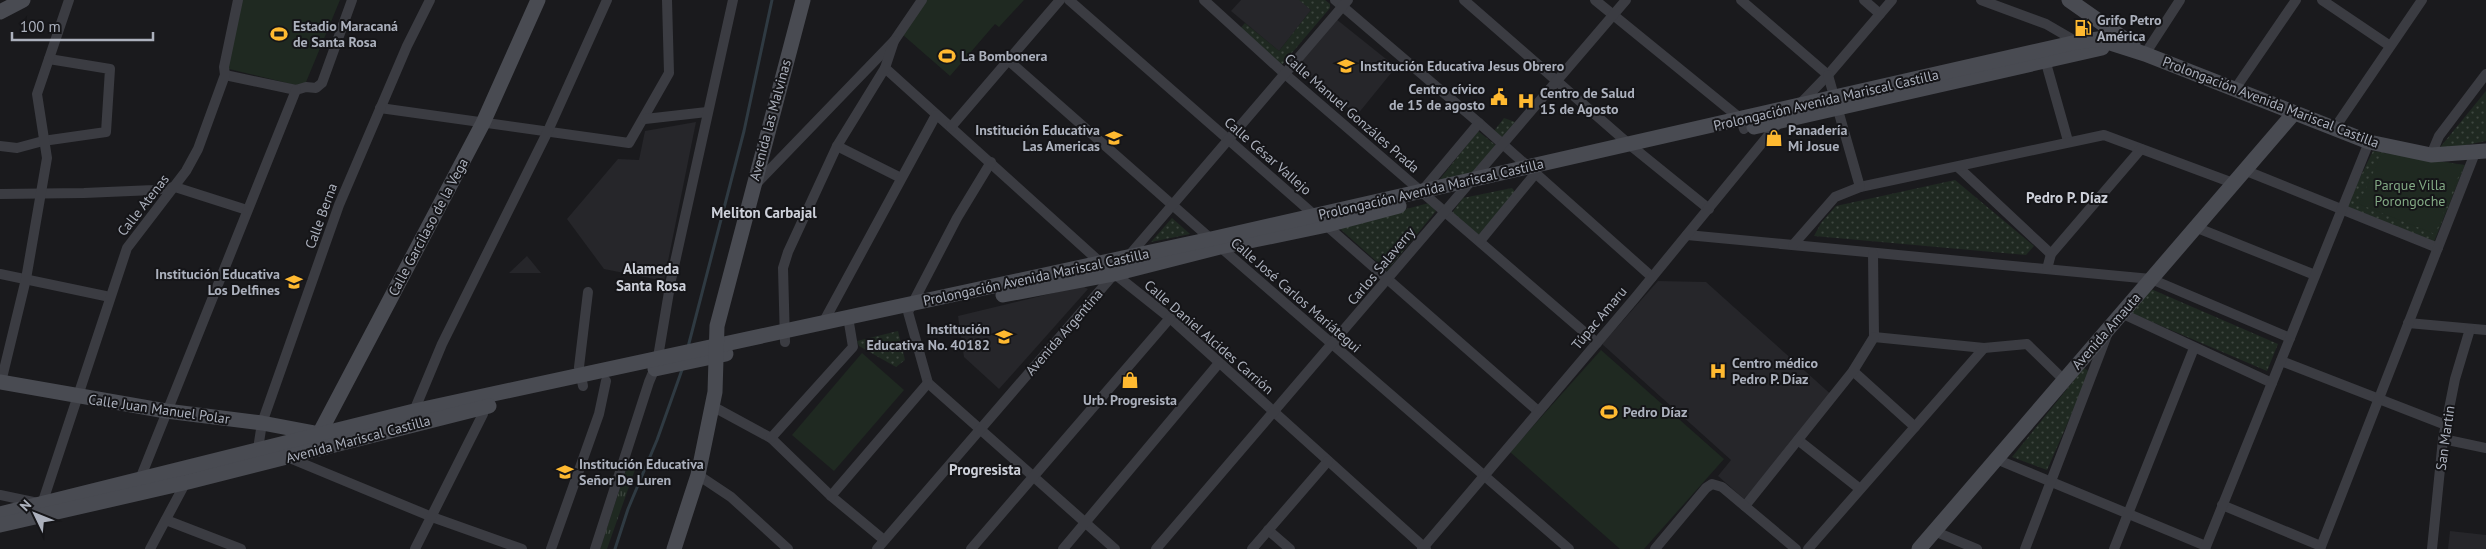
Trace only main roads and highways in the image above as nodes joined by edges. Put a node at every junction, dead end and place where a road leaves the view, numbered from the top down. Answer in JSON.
{"nodes":[{"id":1,"x":23,"y":0,"type":"edge"},
{"id":2,"x":538,"y":0,"type":"edge"},
{"id":3,"x":803,"y":0,"type":"edge"},
{"id":4,"x":2069,"y":0,"type":"edge"},
{"id":5,"x":0,"y":12,"type":"edge"},
{"id":6,"x":2145,"y":54,"type":"junction"},
{"id":7,"x":2044,"y":56,"type":"junction"},
{"id":8,"x":1836,"y":103,"type":"junction"},
{"id":9,"x":2294,"y":112,"type":"junction"},
{"id":10,"x":1743,"y":124,"type":"junction"},
{"id":11,"x":2480,"y":152,"type":"edge"},
{"id":12,"x":1426,"y":194,"type":"junction"},
{"id":13,"x":1215,"y":243,"type":"junction"},
{"id":14,"x":910,"y":308,"type":"junction"},
{"id":15,"x":849,"y":322,"type":"junction"},
{"id":16,"x":784,"y":337,"type":"junction"},
{"id":17,"x":709,"y":353,"type":"junction"},
{"id":18,"x":657,"y":364,"type":"junction"},
{"id":19,"x":582,"y":381,"type":"junction"},
{"id":20,"x":1,"y":382,"type":"edge"},
{"id":21,"x":416,"y":417,"type":"junction"},
{"id":22,"x":319,"y":434,"type":"junction"},
{"id":23,"x":310,"y":451,"type":"junction"},
{"id":24,"x":187,"y":475,"type":"junction"},
{"id":25,"x":43,"y":509,"type":"junction"},
{"id":26,"x":0,"y":514,"type":"edge"},
{"id":27,"x":0,"y":525,"type":"edge"},
{"id":28,"x":674,"y":549,"type":"edge"},
{"id":29,"x":1919,"y":549,"type":"edge"}],
"edges":[{"from":1,"to":5,"type":"main road"},
{"from":2,"to":22,"type":"main road","name":"Calle Garcilaso de la Vega"},
{"from":3,"to":17,"type":"main road","name":"Avenida las Malvinas"},
{"from":4,"to":6,"type":"main road"},
{"from":6,"to":7,"type":"main road","name":"Prolongación Avenida Mariscal Castilla"},
{"from":6,"to":7,"type":"main road","name":"Prolongación Avenida Mariscal Castilla"},
{"from":6,"to":9,"type":"main road","name":"Prolongación Avenida Mariscal Castilla"},
{"from":7,"to":8,"type":"main road","name":"Prolongación Avenida Mariscal Castilla"},
{"from":8,"to":10,"type":"main road","name":"Prolongación Avenida Mariscal Castilla"},
{"from":8,"to":10,"type":"main road","name":"Prolongación Avenida Mariscal Castilla"},
{"from":9,"to":11,"type":"main road","name":"Prolongación Avenida Mariscal Castilla"},
{"from":9,"to":29,"type":"main road","name":"Avenida Amauta"},
{"from":10,"to":12,"type":"main road","name":"Prolongación Avenida Mariscal Castilla"},
{"from":12,"to":13,"type":"main road","name":"Prolongación Avenida Mariscal Castilla"},
{"from":12,"to":13,"type":"main road","name":"Prolongación Avenida Mariscal Castilla"},
{"from":13,"to":14,"type":"main road","name":"Prolongación Avenida Mariscal Castilla"},
{"from":13,"to":14,"type":"main road","name":"Prolongación Avenida Mariscal Castilla"},
{"from":14,"to":15,"type":"main road","name":"Prolongación Avenida Mariscal Castilla"},
{"from":15,"to":16,"type":"main road","name":"Prolongación Avenida Mariscal Castilla"},
{"from":15,"to":16,"type":"main road","name":"Prolongación Avenida Mariscal Castilla"},
{"from":16,"to":17,"type":"main road","name":"Prolongación Avenida Mariscal Castilla"},
{"from":17,"to":18,"type":"main road","name":"Avenida Mariscal Castilla"},
{"from":17,"to":28,"type":"main road","name":"Avenida las Malvinas"},
{"from":18,"to":19,"type":"main road","name":"Avenida Mariscal Castilla"},
{"from":18,"to":19,"type":"main road","name":"Avenida Mariscal Castilla"},
{"from":19,"to":21,"type":"main road","name":"Avenida Mariscal Castilla"},
{"from":20,"to":22,"type":"main road","name":"Calle Juan Manuel Polar"},
{"from":21,"to":22,"type":"main road","name":"Avenida Mariscal Castilla"},
{"from":21,"to":23,"type":"main road","name":"Avenida Mariscal Castilla"},
{"from":22,"to":23,"type":"main road","name":"Calle Garcilaso de la Vega"},
{"from":22,"to":24,"type":"main road","name":"Avenida Mariscal Castilla"},
{"from":23,"to":24,"type":"main road","name":"Avenida Mariscal Castilla"},
{"from":24,"to":25,"type":"main road","name":"Avenida Mariscal Castilla"},
{"from":25,"to":26,"type":"main road","name":"Avenida Mariscal Castilla"},
{"from":25,"to":27,"type":"main road","name":"Avenida Mariscal Castilla"}]}
